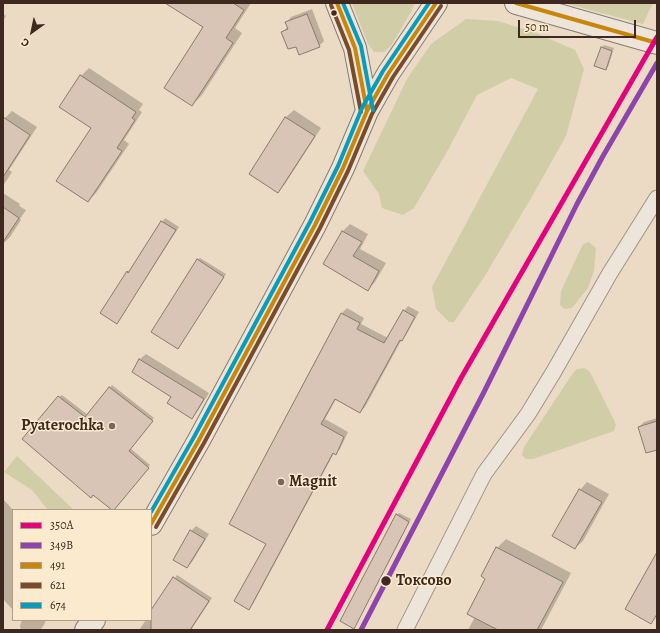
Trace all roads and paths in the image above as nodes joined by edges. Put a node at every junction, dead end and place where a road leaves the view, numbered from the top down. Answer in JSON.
{"nodes":[{"id":1,"x":337,"y":3,"type":"edge"},
{"id":2,"x":436,"y":3,"type":"edge"},
{"id":3,"x":516,"y":3,"type":"edge"},
{"id":4,"x":657,"y":43,"type":"edge"},
{"id":5,"x":367,"y":111,"type":"junction"},
{"id":6,"x":657,"y":198,"type":"edge"},
{"id":7,"x":152,"y":522,"type":"edge"},
{"id":8,"x":93,"y":621,"type":"edge"},
{"id":9,"x":86,"y":630,"type":"edge"},
{"id":10,"x":405,"y":630,"type":"edge"}],
"edges":[{"from":1,"to":5,"type":"street"},
{"from":2,"to":5,"type":"street"},
{"from":3,"to":4,"type":"street"},
{"from":5,"to":7,"type":"street"},
{"from":6,"to":10,"type":"street"},
{"from":8,"to":9,"type":"street"}]}
